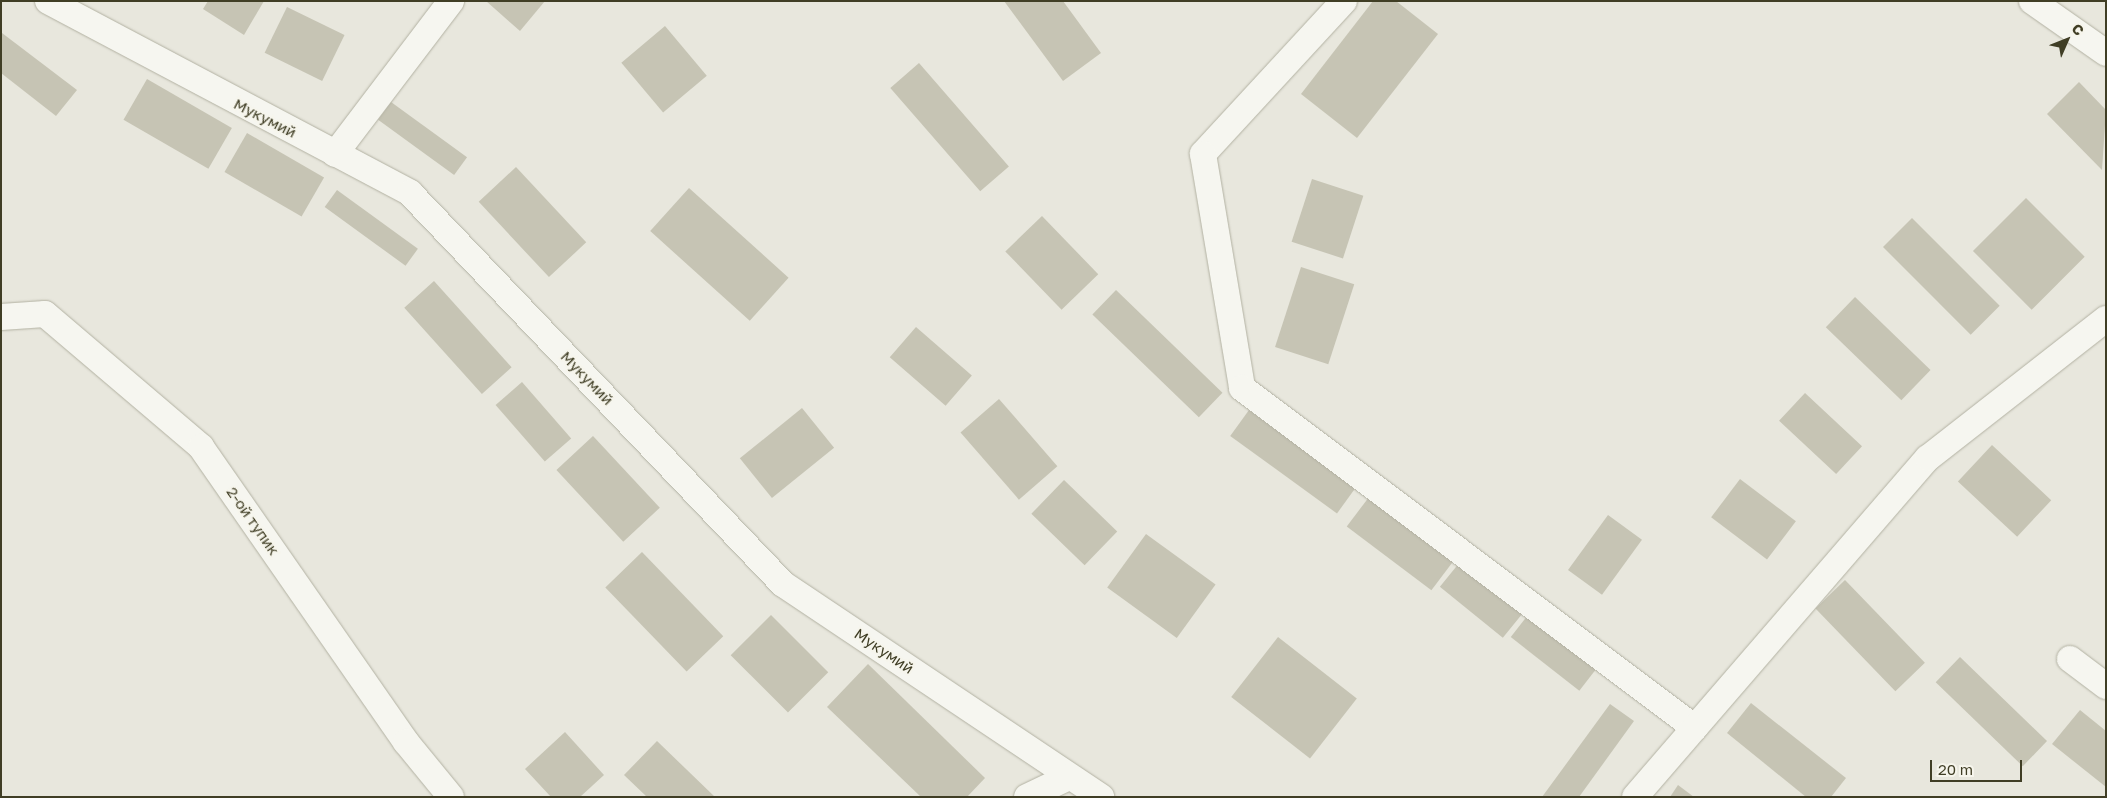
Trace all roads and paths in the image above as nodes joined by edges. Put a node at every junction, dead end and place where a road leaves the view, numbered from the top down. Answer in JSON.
{"nodes":[{"id":1,"x":48,"y":1,"type":"edge"},
{"id":2,"x":451,"y":1,"type":"edge"},
{"id":3,"x":1344,"y":1,"type":"edge"},
{"id":4,"x":2032,"y":1,"type":"edge"},
{"id":5,"x":2106,"y":53,"type":"edge"},
{"id":6,"x":335,"y":154,"type":"junction"},
{"id":7,"x":1,"y":317,"type":"edge"},
{"id":8,"x":2106,"y":319,"type":"edge"},
{"id":9,"x":2070,"y":659,"type":"dead end"},
{"id":10,"x":2106,"y":686,"type":"edge"},
{"id":11,"x":1695,"y":728,"type":"junction"},
{"id":12,"x":1069,"y":776,"type":"junction"},
{"id":13,"x":451,"y":797,"type":"edge"},
{"id":14,"x":1027,"y":797,"type":"edge"},
{"id":15,"x":1101,"y":797,"type":"edge"},
{"id":16,"x":1635,"y":797,"type":"edge"}],
"edges":[{"from":1,"to":6,"type":"street","name":"Мукумий"},
{"from":2,"to":6,"type":"street"},
{"from":3,"to":11,"type":"street"},
{"from":4,"to":5,"type":"street"},
{"from":6,"to":12,"type":"street","name":"Мукумий"},
{"from":7,"to":13,"type":"street","name":"2-ой тупик"},
{"from":8,"to":11,"type":"street"},
{"from":9,"to":10,"type":"street"},
{"from":11,"to":16,"type":"street"},
{"from":12,"to":14,"type":"street"},
{"from":12,"to":15,"type":"street","name":"Мукумий"}]}
